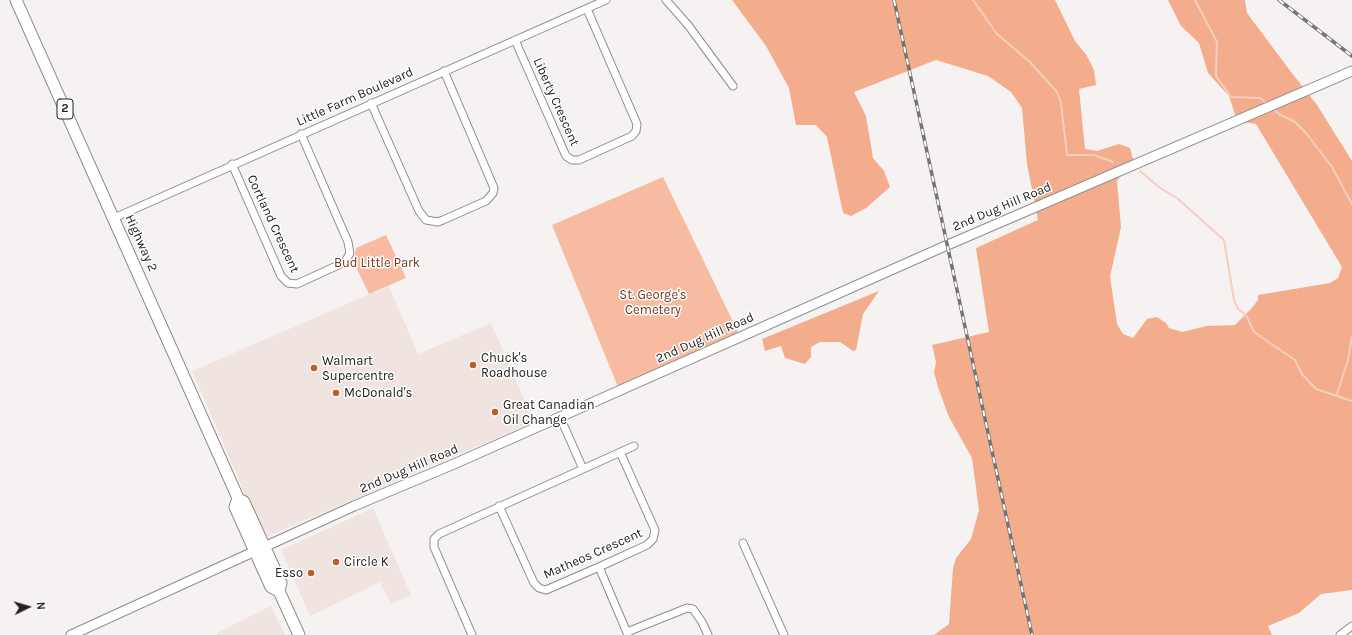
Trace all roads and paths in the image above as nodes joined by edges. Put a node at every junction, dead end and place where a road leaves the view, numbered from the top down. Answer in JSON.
{"nodes":[{"id":1,"x":16,"y":0,"type":"edge"},
{"id":2,"x":606,"y":0,"type":"edge"},
{"id":3,"x":666,"y":0,"type":"edge"},
{"id":4,"x":587,"y":9,"type":"junction"},
{"id":5,"x":515,"y":40,"type":"junction"},
{"id":6,"x":444,"y":71,"type":"junction"},
{"id":7,"x":1352,"y":71,"type":"edge"},
{"id":8,"x":733,"y":86,"type":"dead end"},
{"id":9,"x":371,"y":103,"type":"junction"},
{"id":10,"x":301,"y":134,"type":"junction"},
{"id":11,"x":232,"y":164,"type":"junction"},
{"id":12,"x":114,"y":218,"type":"junction"},
{"id":13,"x":560,"y":417,"type":"junction"},
{"id":14,"x":634,"y":446,"type":"dead end"},
{"id":15,"x":620,"y":452,"type":"junction"},
{"id":16,"x":583,"y":469,"type":"junction"},
{"id":17,"x":499,"y":506,"type":"junction"},
{"id":18,"x":743,"y":543,"type":"dead end"},
{"id":19,"x":260,"y":549,"type":"junction"},
{"id":20,"x":599,"y":567,"type":"junction"},
{"id":21,"x":1352,"y":626,"type":"edge"},
{"id":22,"x":628,"y":633,"type":"edge"},
{"id":23,"x":71,"y":635,"type":"edge"},
{"id":24,"x":299,"y":635,"type":"edge"},
{"id":25,"x":472,"y":635,"type":"edge"},
{"id":26,"x":708,"y":635,"type":"edge"},
{"id":27,"x":784,"y":635,"type":"edge"},
{"id":28,"x":1340,"y":635,"type":"edge"}],
"edges":[{"from":1,"to":12,"type":"main road","name":"Highway 2","number":"2"},
{"from":2,"to":4,"type":"street","name":"Little Farm Boulevard"},
{"from":3,"to":8,"type":"street"},
{"from":4,"to":5,"type":"street","name":"Little Farm Boulevard"},
{"from":4,"to":5,"type":"street","name":"Liberty Crescent"},
{"from":5,"to":6,"type":"street","name":"Little Farm Boulevard"},
{"from":6,"to":9,"type":"street","name":"Little Farm Boulevard"},
{"from":6,"to":9,"type":"street"},
{"from":7,"to":13,"type":"street","name":"2nd Dug Hill Road"},
{"from":9,"to":10,"type":"street","name":"Little Farm Boulevard"},
{"from":10,"to":11,"type":"street","name":"Little Farm Boulevard"},
{"from":10,"to":11,"type":"street","name":"Cortland Crescent"},
{"from":11,"to":12,"type":"street","name":"Little Farm Boulevard"},
{"from":12,"to":19,"type":"main road","name":"Highway 2","number":"2"},
{"from":13,"to":16,"type":"street"},
{"from":13,"to":19,"type":"street","name":"2nd Dug Hill Road"},
{"from":14,"to":15,"type":"street"},
{"from":15,"to":16,"type":"street"},
{"from":15,"to":20,"type":"street","name":"Matheos Crescent"},
{"from":16,"to":17,"type":"street"},
{"from":17,"to":20,"type":"street","name":"Matheos Crescent"},
{"from":17,"to":25,"type":"street"},
{"from":18,"to":27,"type":"street"},
{"from":19,"to":23,"type":"street","name":"2nd Dug Hill Road"},
{"from":19,"to":24,"type":"main road","name":"Highway 2","number":"2"},
{"from":20,"to":22,"type":"street"},
{"from":21,"to":28,"type":"street"},
{"from":22,"to":26,"type":"street"}]}
